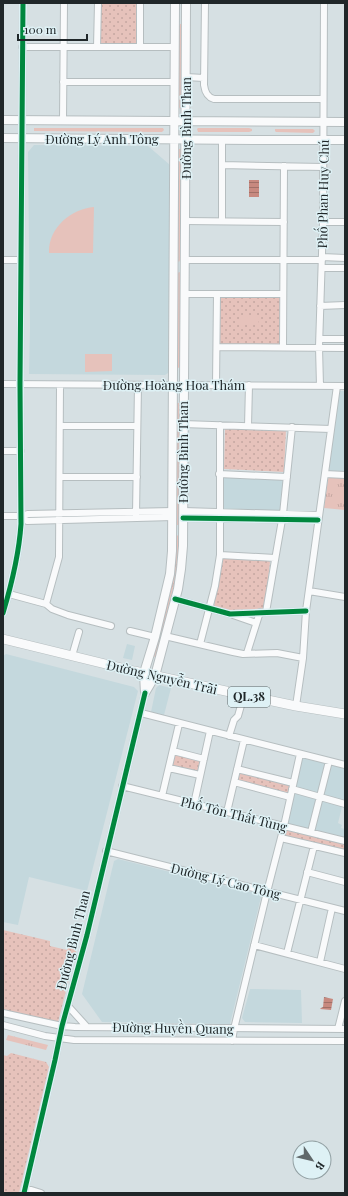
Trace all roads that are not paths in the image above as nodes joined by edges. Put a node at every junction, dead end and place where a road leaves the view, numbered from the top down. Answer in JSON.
{"nodes":[{"id":1,"x":23,"y":3,"type":"edge"},
{"id":2,"x":64,"y":3,"type":"edge"},
{"id":3,"x":98,"y":3,"type":"edge"},
{"id":4,"x":140,"y":3,"type":"edge"},
{"id":5,"x":175,"y":3,"type":"edge"},
{"id":6,"x":186,"y":3,"type":"edge"},
{"id":7,"x":205,"y":3,"type":"edge"},
{"id":8,"x":324,"y":3,"type":"edge"},
{"id":9,"x":175,"y":17,"type":"junction"},
{"id":10,"x":186,"y":17,"type":"junction"},
{"id":11,"x":22,"y":47,"type":"junction"},
{"id":12,"x":63,"y":47,"type":"junction"},
{"id":13,"x":97,"y":47,"type":"junction"},
{"id":14,"x":140,"y":47,"type":"junction"},
{"id":15,"x":174,"y":47,"type":"junction"},
{"id":16,"x":186,"y":77,"type":"junction"},
{"id":17,"x":204,"y":78,"type":"junction"},
{"id":18,"x":63,"y":82,"type":"junction"},
{"id":19,"x":174,"y":82,"type":"junction"},
{"id":20,"x":323,"y":99,"type":"junction"},
{"id":21,"x":3,"y":120,"type":"edge"},
{"id":22,"x":22,"y":120,"type":"junction"},
{"id":23,"x":63,"y":120,"type":"junction"},
{"id":24,"x":174,"y":120,"type":"junction"},
{"id":25,"x":186,"y":120,"type":"junction"},
{"id":26,"x":323,"y":122,"type":"junction"},
{"id":27,"x":345,"y":122,"type":"edge"},
{"id":28,"x":3,"y":138,"type":"edge"},
{"id":29,"x":22,"y":138,"type":"junction"},
{"id":30,"x":185,"y":139,"type":"junction"},
{"id":31,"x":174,"y":140,"type":"junction"},
{"id":32,"x":222,"y":140,"type":"junction"},
{"id":33,"x":323,"y":140,"type":"junction"},
{"id":34,"x":345,"y":140,"type":"edge"},
{"id":35,"x":222,"y":165,"type":"junction"},
{"id":36,"x":284,"y":166,"type":"junction"},
{"id":37,"x":323,"y":167,"type":"junction"},
{"id":38,"x":185,"y":221,"type":"junction"},
{"id":39,"x":222,"y":222,"type":"junction"},
{"id":40,"x":284,"y":222,"type":"junction"},
{"id":41,"x":323,"y":222,"type":"junction"},
{"id":42,"x":345,"y":222,"type":"edge"},
{"id":43,"x":345,"y":258,"type":"edge"},
{"id":44,"x":322,"y":259,"type":"junction"},
{"id":45,"x":3,"y":260,"type":"edge"},
{"id":46,"x":21,"y":260,"type":"junction"},
{"id":47,"x":284,"y":260,"type":"junction"},
{"id":48,"x":185,"y":263,"type":"junction"},
{"id":49,"x":173,"y":267,"type":"junction"},
{"id":50,"x":322,"y":268,"type":"junction"},
{"id":51,"x":345,"y":268,"type":"edge"},
{"id":52,"x":185,"y":294,"type":"junction"},
{"id":53,"x":217,"y":294,"type":"junction"},
{"id":54,"x":283,"y":294,"type":"junction"},
{"id":55,"x":320,"y":306,"type":"junction"},
{"id":56,"x":345,"y":306,"type":"edge"},
{"id":57,"x":320,"y":339,"type":"junction"},
{"id":58,"x":345,"y":339,"type":"edge"},
{"id":59,"x":217,"y":347,"type":"junction"},
{"id":60,"x":283,"y":347,"type":"junction"},
{"id":61,"x":319,"y":348,"type":"junction"},
{"id":62,"x":345,"y":348,"type":"edge"},
{"id":63,"x":3,"y":384,"type":"edge"},
{"id":64,"x":20,"y":384,"type":"junction"},
{"id":65,"x":60,"y":385,"type":"junction"},
{"id":66,"x":138,"y":385,"type":"junction"},
{"id":67,"x":172,"y":385,"type":"junction"},
{"id":68,"x":184,"y":385,"type":"junction"},
{"id":69,"x":216,"y":385,"type":"junction"},
{"id":70,"x":249,"y":385,"type":"junction"},
{"id":71,"x":320,"y":386,"type":"junction"},
{"id":72,"x":337,"y":386,"type":"junction"},
{"id":73,"x":345,"y":386,"type":"edge"},
{"id":74,"x":183,"y":424,"type":"junction"},
{"id":75,"x":220,"y":425,"type":"junction"},
{"id":76,"x":60,"y":426,"type":"junction"},
{"id":77,"x":137,"y":426,"type":"junction"},
{"id":78,"x":248,"y":426,"type":"junction"},
{"id":79,"x":292,"y":427,"type":"junction"},
{"id":80,"x":331,"y":429,"type":"junction"},
{"id":81,"x":3,"y":451,"type":"edge"},
{"id":82,"x":21,"y":451,"type":"junction"},
{"id":83,"x":219,"y":474,"type":"junction"},
{"id":84,"x":324,"y":474,"type":"junction"},
{"id":85,"x":345,"y":475,"type":"edge"},
{"id":86,"x":137,"y":476,"type":"junction"},
{"id":87,"x":60,"y":477,"type":"junction"},
{"id":88,"x":287,"y":477,"type":"junction"},
{"id":89,"x":136,"y":511,"type":"junction"},
{"id":90,"x":173,"y":514,"type":"junction"},
{"id":91,"x":183,"y":514,"type":"junction"},
{"id":92,"x":219,"y":515,"type":"junction"},
{"id":93,"x":3,"y":516,"type":"edge"},
{"id":94,"x":21,"y":516,"type":"junction"},
{"id":95,"x":60,"y":517,"type":"junction"},
{"id":96,"x":282,"y":517,"type":"junction"},
{"id":97,"x":136,"y":518,"type":"junction"},
{"id":98,"x":318,"y":518,"type":"junction"},
{"id":99,"x":172,"y":530,"type":"junction"},
{"id":100,"x":183,"y":530,"type":"junction"},
{"id":101,"x":220,"y":555,"type":"junction"},
{"id":102,"x":275,"y":558,"type":"junction"},
{"id":103,"x":3,"y":586,"type":"edge"},
{"id":104,"x":10,"y":591,"type":"junction"},
{"id":105,"x":309,"y":591,"type":"junction"},
{"id":106,"x":345,"y":597,"type":"edge"},
{"id":107,"x":175,"y":599,"type":"junction"},
{"id":108,"x":46,"y":604,"type":"junction"},
{"id":109,"x":210,"y":608,"type":"junction"},
{"id":110,"x":306,"y":611,"type":"junction"},
{"id":111,"x":263,"y":612,"type":"junction"},
{"id":112,"x":3,"y":613,"type":"edge"},
{"id":113,"x":230,"y":614,"type":"junction"},
{"id":114,"x":256,"y":623,"type":"junction"},
{"id":115,"x":111,"y":626,"type":"dead end"},
{"id":116,"x":130,"y":631,"type":"dead end"},
{"id":117,"x":79,"y":632,"type":"dead end"},
{"id":118,"x":165,"y":636,"type":"junction"},
{"id":119,"x":155,"y":637,"type":"junction"},
{"id":120,"x":3,"y":639,"type":"edge"},
{"id":121,"x":200,"y":644,"type":"junction"},
{"id":122,"x":247,"y":654,"type":"junction"},
{"id":123,"x":72,"y":656,"type":"junction"},
{"id":124,"x":303,"y":658,"type":"junction"},
{"id":125,"x":144,"y":673,"type":"junction"},
{"id":126,"x":155,"y":676,"type":"junction"},
{"id":127,"x":145,"y":693,"type":"junction"},
{"id":128,"x":244,"y":696,"type":"junction"},
{"id":129,"x":296,"y":706,"type":"junction"},
{"id":130,"x":140,"y":714,"type":"junction"},
{"id":131,"x":345,"y":714,"type":"edge"},
{"id":132,"x":179,"y":724,"type":"junction"},
{"id":133,"x":210,"y":731,"type":"junction"},
{"id":134,"x":229,"y":736,"type":"junction"},
{"id":135,"x":244,"y":740,"type":"junction"},
{"id":136,"x":173,"y":751,"type":"junction"},
{"id":137,"x":300,"y":754,"type":"junction"},
{"id":138,"x":204,"y":759,"type":"junction"},
{"id":139,"x":329,"y":761,"type":"junction"},
{"id":140,"x":345,"y":765,"type":"edge"},
{"id":141,"x":169,"y":768,"type":"junction"},
{"id":142,"x":237,"y":769,"type":"junction"},
{"id":143,"x":200,"y":775,"type":"junction"},
{"id":144,"x":234,"y":782,"type":"junction"},
{"id":145,"x":122,"y":786,"type":"junction"},
{"id":146,"x":292,"y":786,"type":"junction"},
{"id":147,"x":162,"y":796,"type":"junction"},
{"id":148,"x":290,"y":797,"type":"junction"},
{"id":149,"x":319,"y":797,"type":"junction"},
{"id":150,"x":194,"y":804,"type":"junction"},
{"id":151,"x":345,"y":804,"type":"edge"},
{"id":152,"x":227,"y":812,"type":"junction"},
{"id":153,"x":284,"y":826,"type":"junction"},
{"id":154,"x":311,"y":832,"type":"junction"},
{"id":155,"x":281,"y":838,"type":"junction"},
{"id":156,"x":345,"y":841,"type":"edge"},
{"id":157,"x":314,"y":846,"type":"junction"},
{"id":158,"x":106,"y":851,"type":"junction"},
{"id":159,"x":345,"y":853,"type":"edge"},
{"id":160,"x":307,"y":872,"type":"junction"},
{"id":161,"x":345,"y":882,"type":"edge"},
{"id":162,"x":267,"y":892,"type":"junction"},
{"id":163,"x":300,"y":900,"type":"junction"},
{"id":164,"x":332,"y":908,"type":"junction"},
{"id":165,"x":345,"y":911,"type":"edge"},
{"id":166,"x":254,"y":945,"type":"junction"},
{"id":167,"x":287,"y":953,"type":"junction"},
{"id":168,"x":320,"y":962,"type":"junction"},
{"id":169,"x":345,"y":969,"type":"edge"},
{"id":170,"x":345,"y":1001,"type":"edge"},
{"id":171,"x":68,"y":1006,"type":"junction"},
{"id":172,"x":3,"y":1013,"type":"edge"},
{"id":173,"x":10,"y":1014,"type":"junction"},
{"id":174,"x":5,"y":1026,"type":"edge"},
{"id":175,"x":62,"y":1026,"type":"junction"},
{"id":176,"x":87,"y":1027,"type":"junction"},
{"id":177,"x":137,"y":1027,"type":"junction"},
{"id":178,"x":187,"y":1028,"type":"junction"},
{"id":179,"x":234,"y":1029,"type":"junction"},
{"id":180,"x":284,"y":1029,"type":"junction"},
{"id":181,"x":335,"y":1029,"type":"junction"},
{"id":182,"x":345,"y":1029,"type":"edge"},
{"id":183,"x":60,"y":1038,"type":"junction"},
{"id":184,"x":137,"y":1040,"type":"junction"},
{"id":185,"x":187,"y":1041,"type":"junction"},
{"id":186,"x":232,"y":1041,"type":"junction"},
{"id":187,"x":283,"y":1041,"type":"junction"},
{"id":188,"x":333,"y":1041,"type":"junction"},
{"id":189,"x":345,"y":1041,"type":"edge"},
{"id":190,"x":25,"y":1191,"type":"edge"},
{"id":191,"x":41,"y":1193,"type":"edge"}],
"edges":[{"from":1,"to":11,"type":"street"},
{"from":2,"to":12,"type":"street"},
{"from":3,"to":13,"type":"street"},
{"from":4,"to":14,"type":"street"},
{"from":5,"to":9,"type":"main road","name":"Đường Bình Than"},
{"from":6,"to":10,"type":"main road","name":"Đường Bình Than"},
{"from":7,"to":17,"type":"street"},
{"from":8,"to":20,"type":"street","name":"Phố Phan Huy Chú"},
{"from":9,"to":10,"type":"main road"},
{"from":9,"to":15,"type":"main road","name":"Đường Bình Than"},
{"from":10,"to":16,"type":"main road","name":"Đường Bình Than"},
{"from":11,"to":12,"type":"street"},
{"from":11,"to":22,"type":"street"},
{"from":12,"to":13,"type":"street"},
{"from":12,"to":18,"type":"street"},
{"from":13,"to":14,"type":"street"},
{"from":14,"to":15,"type":"street"},
{"from":15,"to":19,"type":"main road","name":"Đường Bình Than"},
{"from":16,"to":17,"type":"street"},
{"from":16,"to":25,"type":"main road","name":"Đường Bình Than"},
{"from":17,"to":20,"type":"street"},
{"from":18,"to":19,"type":"street"},
{"from":18,"to":23,"type":"street"},
{"from":19,"to":24,"type":"main road","name":"Đường Bình Than"},
{"from":20,"to":26,"type":"street","name":"Phố Phan Huy Chú"},
{"from":21,"to":22,"type":"main road","name":"Đường Lý Anh Tông"},
{"from":22,"to":23,"type":"main road","name":"Đường Lý Anh Tông"},
{"from":22,"to":29,"type":"street"},
{"from":23,"to":24,"type":"main road","name":"Đường Lý Anh Tông"},
{"from":24,"to":25,"type":"main road","name":"Đường Lý Anh Tông"},
{"from":24,"to":31,"type":"main road","name":"Đường Bình Than"},
{"from":25,"to":26,"type":"main road","name":"Đường Lý Anh Tông"},
{"from":25,"to":30,"type":"main road","name":"Đường Bình Than"},
{"from":26,"to":27,"type":"main road","name":"Đường Lý Anh Tông"},
{"from":26,"to":33,"type":"street","name":"Phố Phan Huy Chú"},
{"from":28,"to":29,"type":"main road","name":"Đường Lý Anh Tông"},
{"from":29,"to":31,"type":"main road","name":"Đường Lý Anh Tông"},
{"from":29,"to":46,"type":"street"},
{"from":30,"to":31,"type":"main road","name":"Đường Lý Anh Tông"},
{"from":30,"to":32,"type":"main road","name":"Đường Lý Anh Tông"},
{"from":30,"to":38,"type":"main road","name":"Đường Bình Than"},
{"from":31,"to":49,"type":"main road","name":"Đường Bình Than"},
{"from":32,"to":33,"type":"main road","name":"Đường Lý Anh Tông"},
{"from":32,"to":35,"type":"street"},
{"from":33,"to":34,"type":"main road","name":"Đường Lý Anh Tông"},
{"from":33,"to":37,"type":"street","name":"Phố Phan Huy Chú"},
{"from":35,"to":36,"type":"street"},
{"from":35,"to":39,"type":"street"},
{"from":36,"to":37,"type":"street"},
{"from":36,"to":40,"type":"street"},
{"from":37,"to":41,"type":"street","name":"Phố Phan Huy Chú"},
{"from":38,"to":39,"type":"street"},
{"from":38,"to":48,"type":"main road","name":"Đường Bình Than"},
{"from":39,"to":40,"type":"street"},
{"from":40,"to":47,"type":"street"},
{"from":41,"to":42,"type":"street"},
{"from":41,"to":44,"type":"street","name":"Phố Phan Huy Chú"},
{"from":43,"to":44,"type":"street"},
{"from":44,"to":47,"type":"street"},
{"from":44,"to":50,"type":"street","name":"Phố Phan Huy Chú"},
{"from":45,"to":46,"type":"street"},
{"from":46,"to":64,"type":"street"},
{"from":47,"to":48,"type":"street"},
{"from":47,"to":54,"type":"street"},
{"from":48,"to":49,"type":"main road"},
{"from":48,"to":52,"type":"main road","name":"Đường Bình Than"},
{"from":49,"to":67,"type":"main road","name":"Đường Bình Than"},
{"from":50,"to":51,"type":"street"},
{"from":50,"to":55,"type":"street","name":"Phố Phan Huy Chú"},
{"from":52,"to":53,"type":"street"},
{"from":52,"to":68,"type":"main road","name":"Đường Bình Than"},
{"from":53,"to":54,"type":"street"},
{"from":53,"to":59,"type":"street"},
{"from":54,"to":60,"type":"street"},
{"from":55,"to":56,"type":"street"},
{"from":55,"to":57,"type":"street","name":"Phố Phan Huy Chú"},
{"from":57,"to":58,"type":"street"},
{"from":57,"to":61,"type":"street","name":"Phố Phan Huy Chú"},
{"from":59,"to":60,"type":"street"},
{"from":59,"to":69,"type":"street"},
{"from":60,"to":61,"type":"street"},
{"from":61,"to":62,"type":"street"},
{"from":61,"to":71,"type":"street","name":"Phố Phan Huy Chú"},
{"from":63,"to":64,"type":"street","name":"Đường Hoàng Hoa Thám"},
{"from":64,"to":65,"type":"street","name":"Đường Hoàng Hoa Thám"},
{"from":64,"to":82,"type":"street"},
{"from":65,"to":66,"type":"street","name":"Đường Hoàng Hoa Thám"},
{"from":65,"to":76,"type":"street"},
{"from":66,"to":67,"type":"street","name":"Đường Hoàng Hoa Thám"},
{"from":66,"to":77,"type":"street"},
{"from":67,"to":68,"type":"street","name":"Đường Hoàng Hoa Thám"},
{"from":67,"to":90,"type":"main road","name":"Đường Bình Than"},
{"from":68,"to":69,"type":"street","name":"Đường Hoàng Hoa Thám"},
{"from":68,"to":74,"type":"main road","name":"Đường Bình Than"},
{"from":69,"to":70,"type":"street","name":"Đường Hoàng Hoa Thám"},
{"from":70,"to":71,"type":"street","name":"Đường Hoàng Hoa Thám"},
{"from":70,"to":78,"type":"street"},
{"from":71,"to":72,"type":"street","name":"Đường Hoàng Hoa Thám"},
{"from":72,"to":73,"type":"street","name":"Đường Hoàng Hoa Thám"},
{"from":72,"to":80,"type":"street"},
{"from":74,"to":75,"type":"street"},
{"from":74,"to":91,"type":"main road","name":"Đường Bình Than"},
{"from":75,"to":78,"type":"street"},
{"from":75,"to":83,"type":"street"},
{"from":76,"to":77,"type":"street"},
{"from":76,"to":87,"type":"street"},
{"from":77,"to":86,"type":"street"},
{"from":78,"to":79,"type":"street"},
{"from":79,"to":80,"type":"street"},
{"from":79,"to":88,"type":"street"},
{"from":80,"to":84,"type":"street"},
{"from":81,"to":82,"type":"street"},
{"from":82,"to":94,"type":"street"},
{"from":83,"to":88,"type":"street"},
{"from":83,"to":92,"type":"street"},
{"from":84,"to":85,"type":"street"},
{"from":84,"to":98,"type":"street"},
{"from":86,"to":87,"type":"street"},
{"from":86,"to":89,"type":"street"},
{"from":87,"to":95,"type":"street"},
{"from":88,"to":96,"type":"street"},
{"from":89,"to":90,"type":"street"},
{"from":89,"to":95,"type":"street"},
{"from":89,"to":97,"type":"street"},
{"from":90,"to":97,"type":"street"},
{"from":90,"to":99,"type":"main road","name":"Đường Bình Than"},
{"from":91,"to":92,"type":"street"},
{"from":91,"to":100,"type":"main road","name":"Đường Bình Than"},
{"from":92,"to":96,"type":"street"},
{"from":92,"to":101,"type":"street"},
{"from":93,"to":94,"type":"street"},
{"from":94,"to":95,"type":"street"},
{"from":94,"to":104,"type":"street"},
{"from":95,"to":97,"type":"street"},
{"from":95,"to":108,"type":"street"},
{"from":96,"to":98,"type":"street"},
{"from":96,"to":102,"type":"street"},
{"from":98,"to":105,"type":"street"},
{"from":99,"to":100,"type":"main road"},
{"from":99,"to":119,"type":"main road","name":"Đường Bình Than"},
{"from":100,"to":107,"type":"main road","name":"Đường Bình Than"},
{"from":101,"to":102,"type":"street"},
{"from":101,"to":109,"type":"street"},
{"from":102,"to":111,"type":"street"},
{"from":103,"to":104,"type":"street"},
{"from":104,"to":108,"type":"street"},
{"from":104,"to":112,"type":"street"},
{"from":105,"to":106,"type":"street"},
{"from":105,"to":110,"type":"street"},
{"from":107,"to":109,"type":"street"},
{"from":107,"to":118,"type":"main road","name":"Đường Bình Than"},
{"from":108,"to":115,"type":"street"},
{"from":109,"to":113,"type":"street"},
{"from":109,"to":121,"type":"street"},
{"from":110,"to":111,"type":"street"},
{"from":110,"to":124,"type":"street"},
{"from":111,"to":113,"type":"street"},
{"from":111,"to":114,"type":"street"},
{"from":113,"to":114,"type":"street"},
{"from":114,"to":122,"type":"street"},
{"from":116,"to":119,"type":"street"},
{"from":117,"to":123,"type":"street"},
{"from":118,"to":121,"type":"street"},
{"from":118,"to":126,"type":"main road","name":"Đường Bình Than"},
{"from":119,"to":125,"type":"main road","name":"Đường Bình Than"},
{"from":120,"to":123,"type":"highway","name":"Đường Nguyễn Trãi","number":"QL.38"},
{"from":121,"to":122,"type":"street"},
{"from":122,"to":124,"type":"street"},
{"from":123,"to":125,"type":"highway","name":"Đường Nguyễn Trãi","number":"QL.38"},
{"from":124,"to":129,"type":"street"},
{"from":125,"to":126,"type":"highway","name":"Đường Nguyễn Trãi","number":"QL.38"},
{"from":125,"to":127,"type":"main road","name":"Đường Bình Than"},
{"from":126,"to":127,"type":"main road","name":"Đường Bình Than"},
{"from":126,"to":128,"type":"highway","name":"Đường Nguyễn Trãi","number":"QL.38"},
{"from":127,"to":130,"type":"street","name":"Đường Bình Than"},
{"from":128,"to":129,"type":"highway","name":"Đường Nguyễn Trãi","number":"QL.38"},
{"from":128,"to":134,"type":"street"},
{"from":129,"to":131,"type":"highway","name":"Đường Nguyễn Trãi","number":"QL.38"},
{"from":130,"to":132,"type":"street"},
{"from":130,"to":145,"type":"street","name":"Đường Bình Than"},
{"from":132,"to":133,"type":"street"},
{"from":132,"to":136,"type":"street"},
{"from":133,"to":134,"type":"street"},
{"from":133,"to":138,"type":"street"},
{"from":134,"to":135,"type":"street"},
{"from":135,"to":137,"type":"street"},
{"from":135,"to":142,"type":"street"},
{"from":136,"to":138,"type":"street"},
{"from":136,"to":141,"type":"street"},
{"from":137,"to":139,"type":"street"},
{"from":137,"to":146,"type":"street"},
{"from":138,"to":143,"type":"street"},
{"from":139,"to":140,"type":"street"},
{"from":139,"to":149,"type":"street"},
{"from":141,"to":143,"type":"street"},
{"from":141,"to":147,"type":"street"},
{"from":142,"to":144,"type":"street"},
{"from":142,"to":146,"type":"street"},
{"from":143,"to":150,"type":"street"},
{"from":144,"to":148,"type":"street"},
{"from":144,"to":152,"type":"street"},
{"from":145,"to":147,"type":"street","name":"Phố Tôn Thất Tùng"},
{"from":145,"to":158,"type":"street","name":"Đường Bình Than"},
{"from":146,"to":148,"type":"street"},
{"from":146,"to":149,"type":"street"},
{"from":147,"to":150,"type":"street","name":"Phố Tôn Thất Tùng"},
{"from":148,"to":153,"type":"street"},
{"from":149,"to":151,"type":"street"},
{"from":149,"to":154,"type":"street"},
{"from":150,"to":152,"type":"street","name":"Phố Tôn Thất Tùng"},
{"from":152,"to":153,"type":"street","name":"Phố Tôn Thất Tùng"},
{"from":153,"to":154,"type":"street","name":"Phố Tôn Thất Tùng"},
{"from":153,"to":155,"type":"street"},
{"from":154,"to":156,"type":"street","name":"Phố Tôn Thất Tùng"},
{"from":155,"to":157,"type":"street"},
{"from":155,"to":162,"type":"street"},
{"from":157,"to":159,"type":"street"},
{"from":157,"to":160,"type":"street"},
{"from":158,"to":162,"type":"street","name":"Đường Lý Cao Tông"},
{"from":158,"to":171,"type":"street","name":"Đường Bình Than"},
{"from":160,"to":161,"type":"street"},
{"from":160,"to":163,"type":"street"},
{"from":162,"to":163,"type":"street","name":"Đường Lý Cao Tông"},
{"from":162,"to":166,"type":"street"},
{"from":163,"to":164,"type":"street","name":"Đường Lý Cao Tông"},
{"from":163,"to":167,"type":"street"},
{"from":164,"to":165,"type":"street","name":"Đường Lý Cao Tông"},
{"from":164,"to":168,"type":"street"},
{"from":166,"to":167,"type":"street"},
{"from":166,"to":179,"type":"street"},
{"from":167,"to":168,"type":"street"},
{"from":168,"to":169,"type":"street"},
{"from":170,"to":181,"type":"street"},
{"from":171,"to":175,"type":"street","name":"Đường Bình Than"},
{"from":171,"to":176,"type":"street"},
{"from":172,"to":173,"type":"street","name":"Đường Huyền Quang"},
{"from":173,"to":174,"type":"street"},
{"from":173,"to":175,"type":"street","name":"Đường Huyền Quang"},
{"from":174,"to":183,"type":"street","name":"Đường Huyền Quang"},
{"from":175,"to":176,"type":"street","name":"Đường Huyền Quang"},
{"from":175,"to":183,"type":"street","name":"Đường Bình Than"},
{"from":176,"to":177,"type":"street","name":"Đường Huyền Quang"},
{"from":177,"to":178,"type":"street","name":"Đường Huyền Quang"},
{"from":177,"to":184,"type":"street"},
{"from":178,"to":179,"type":"street","name":"Đường Huyền Quang"},
{"from":178,"to":185,"type":"street"},
{"from":179,"to":180,"type":"street","name":"Đường Huyền Quang"},
{"from":179,"to":186,"type":"street"},
{"from":180,"to":181,"type":"street","name":"Đường Huyền Quang"},
{"from":180,"to":187,"type":"street"},
{"from":181,"to":182,"type":"street","name":"Đường Huyền Quang"},
{"from":181,"to":188,"type":"street"},
{"from":183,"to":184,"type":"street","name":"Đường Huyền Quang"},
{"from":183,"to":190,"type":"street","name":"Đường Bình Than"},
{"from":184,"to":185,"type":"street","name":"Đường Huyền Quang"},
{"from":185,"to":186,"type":"street","name":"Đường Huyền Quang"},
{"from":186,"to":187,"type":"street","name":"Đường Huyền Quang"},
{"from":187,"to":188,"type":"street","name":"Đường Huyền Quang"},
{"from":188,"to":189,"type":"street","name":"Đường Huyền Quang"},
{"from":190,"to":191,"type":"street"}]}
